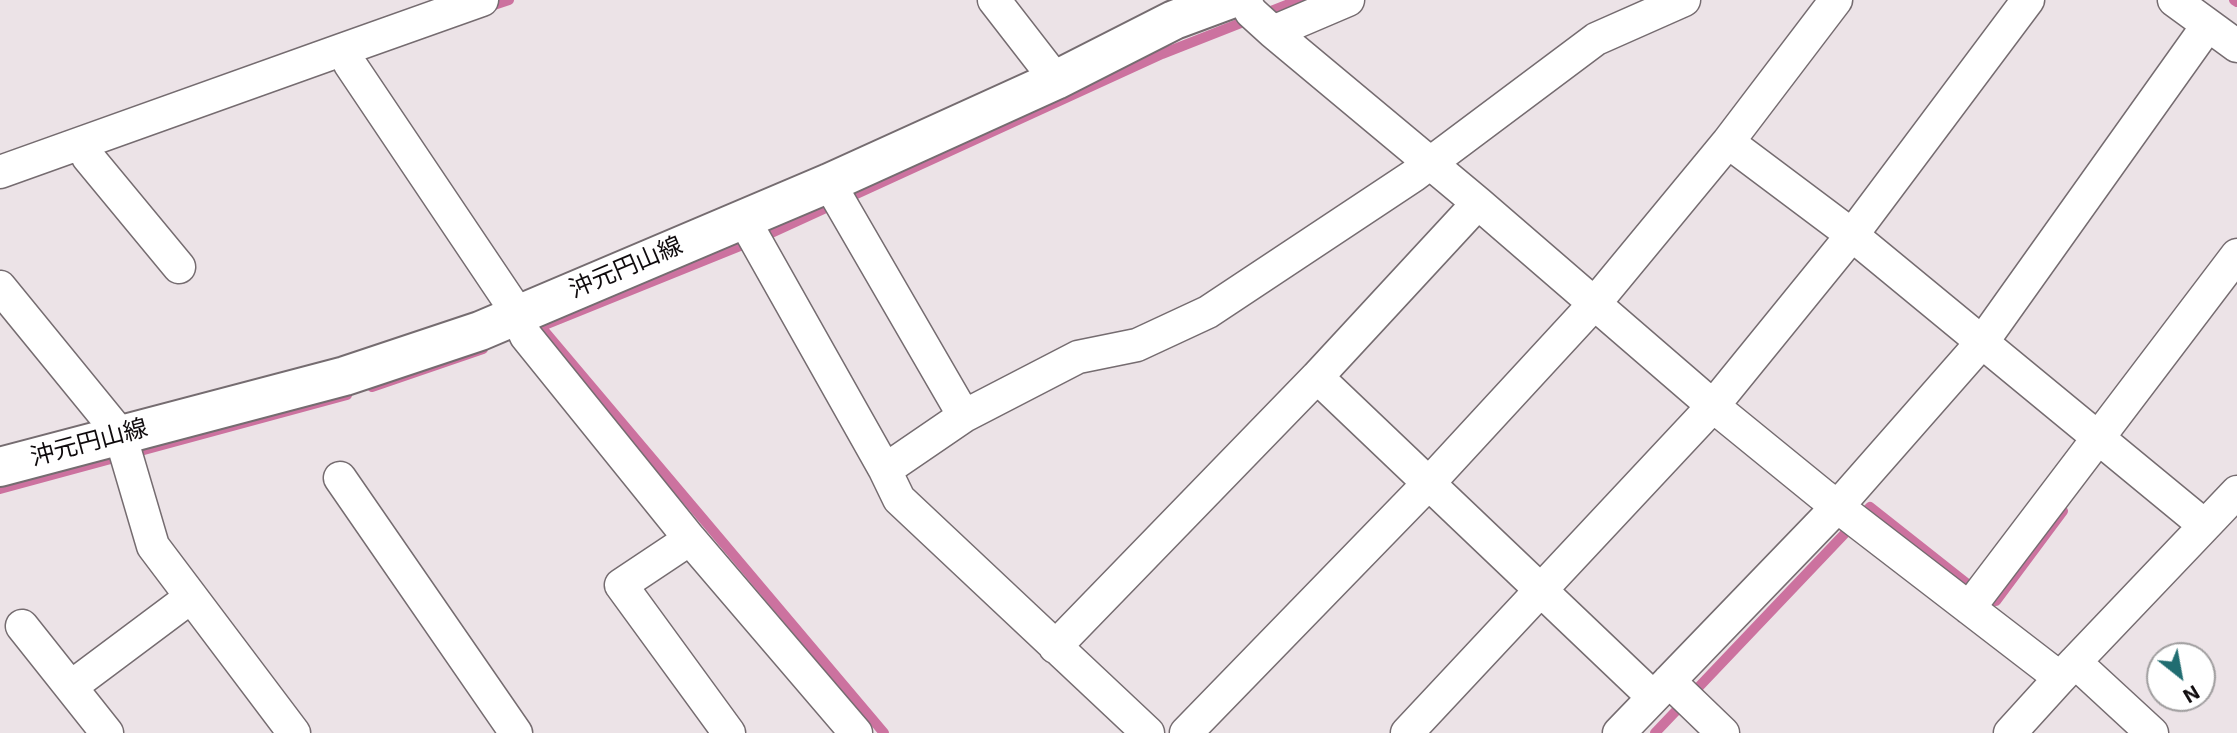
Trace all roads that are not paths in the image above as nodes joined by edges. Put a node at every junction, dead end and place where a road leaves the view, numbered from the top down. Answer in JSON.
{"nodes":[{"id":1,"x":482,"y":0,"type":"edge"},
{"id":2,"x":994,"y":0,"type":"edge"},
{"id":3,"x":1348,"y":0,"type":"edge"},
{"id":4,"x":1684,"y":0,"type":"edge"},
{"id":5,"x":1836,"y":0,"type":"edge"},
{"id":6,"x":2028,"y":0,"type":"edge"},
{"id":7,"x":2174,"y":0,"type":"edge"},
{"id":8,"x":1639,"y":8,"type":"edge"},
{"id":9,"x":1252,"y":14,"type":"edge"},
{"id":10,"x":2208,"y":24,"type":"junction"},
{"id":11,"x":2237,"y":46,"type":"edge"},
{"id":12,"x":347,"y":56,"type":"junction"},
{"id":13,"x":1056,"y":80,"type":"junction"},
{"id":14,"x":1728,"y":142,"type":"junction"},
{"id":15,"x":86,"y":150,"type":"junction"},
{"id":16,"x":1429,"y":163,"type":"junction"},
{"id":17,"x":0,"y":172,"type":"edge"},
{"id":18,"x":836,"y":195,"type":"junction"},
{"id":19,"x":1478,"y":202,"type":"junction"},
{"id":20,"x":752,"y":232,"type":"junction"},
{"id":21,"x":1852,"y":234,"type":"junction"},
{"id":22,"x":2237,"y":255,"type":"edge"},
{"id":23,"x":179,"y":267,"type":"dead end"},
{"id":24,"x":0,"y":287,"type":"edge"},
{"id":25,"x":1595,"y":303,"type":"junction"},
{"id":26,"x":522,"y":326,"type":"junction"},
{"id":27,"x":1983,"y":341,"type":"junction"},
{"id":28,"x":1317,"y":377,"type":"junction"},
{"id":29,"x":1713,"y":406,"type":"junction"},
{"id":30,"x":964,"y":416,"type":"junction"},
{"id":31,"x":2107,"y":442,"type":"junction"},
{"id":32,"x":124,"y":448,"type":"junction"},
{"id":33,"x":0,"y":467,"type":"edge"},
{"id":34,"x":886,"y":470,"type":"junction"},
{"id":35,"x":340,"y":478,"type":"dead end"},
{"id":36,"x":1428,"y":484,"type":"junction"},
{"id":37,"x":2237,"y":492,"type":"edge"},
{"id":38,"x":1851,"y":517,"type":"junction"},
{"id":39,"x":2204,"y":525,"type":"junction"},
{"id":40,"x":690,"y":539,"type":"junction"},
{"id":41,"x":1543,"y":588,"type":"junction"},
{"id":42,"x":191,"y":597,"type":"junction"},
{"id":43,"x":1976,"y":599,"type":"junction"},
{"id":44,"x":22,"y":626,"type":"dead end"},
{"id":45,"x":1055,"y":647,"type":"junction"},
{"id":46,"x":2068,"y":670,"type":"junction"},
{"id":47,"x":72,"y":686,"type":"junction"},
{"id":48,"x":1675,"y":695,"type":"junction"},
{"id":49,"x":107,"y":733,"type":"edge"},
{"id":50,"x":294,"y":733,"type":"edge"},
{"id":51,"x":516,"y":733,"type":"edge"},
{"id":52,"x":729,"y":733,"type":"edge"},
{"id":53,"x":856,"y":733,"type":"edge"},
{"id":54,"x":1148,"y":733,"type":"edge"},
{"id":55,"x":1186,"y":733,"type":"edge"},
{"id":56,"x":1406,"y":733,"type":"edge"},
{"id":57,"x":1619,"y":733,"type":"edge"},
{"id":58,"x":1723,"y":733,"type":"edge"},
{"id":59,"x":2010,"y":733,"type":"edge"},
{"id":60,"x":2152,"y":733,"type":"edge"}],
"edges":[{"from":1,"to":12,"type":"street"},
{"from":2,"to":13,"type":"street"},
{"from":3,"to":9,"type":"street"},
{"from":4,"to":8,"type":"street"},
{"from":5,"to":14,"type":"street"},
{"from":6,"to":21,"type":"street"},
{"from":7,"to":10,"type":"street"},
{"from":8,"to":16,"type":"street"},
{"from":9,"to":13,"type":"main road","name":"沖元円山線"},
{"from":9,"to":16,"type":"street"},
{"from":10,"to":11,"type":"street"},
{"from":10,"to":27,"type":"street"},
{"from":12,"to":15,"type":"street"},
{"from":12,"to":26,"type":"street"},
{"from":13,"to":18,"type":"main road","name":"沖元円山線"},
{"from":14,"to":21,"type":"street"},
{"from":14,"to":25,"type":"street"},
{"from":15,"to":17,"type":"street"},
{"from":15,"to":23,"type":"street"},
{"from":16,"to":19,"type":"street"},
{"from":16,"to":30,"type":"street"},
{"from":18,"to":20,"type":"main road","name":"沖元円山線"},
{"from":18,"to":30,"type":"street"},
{"from":19,"to":25,"type":"street"},
{"from":19,"to":28,"type":"street"},
{"from":20,"to":26,"type":"main road","name":"沖元円山線"},
{"from":20,"to":34,"type":"street"},
{"from":21,"to":27,"type":"street"},
{"from":21,"to":29,"type":"street"},
{"from":22,"to":31,"type":"street"},
{"from":24,"to":32,"type":"street"},
{"from":25,"to":29,"type":"street"},
{"from":25,"to":36,"type":"street"},
{"from":26,"to":32,"type":"main road","name":"沖元円山線"},
{"from":26,"to":40,"type":"street"},
{"from":27,"to":31,"type":"street"},
{"from":27,"to":38,"type":"street"},
{"from":28,"to":36,"type":"street"},
{"from":28,"to":45,"type":"street"},
{"from":29,"to":38,"type":"street"},
{"from":29,"to":41,"type":"street"},
{"from":30,"to":34,"type":"street"},
{"from":31,"to":39,"type":"street"},
{"from":31,"to":43,"type":"street"},
{"from":32,"to":33,"type":"main road","name":"沖元円山線"},
{"from":32,"to":42,"type":"street"},
{"from":34,"to":45,"type":"street"},
{"from":35,"to":51,"type":"street"},
{"from":36,"to":41,"type":"street"},
{"from":36,"to":55,"type":"street"},
{"from":37,"to":39,"type":"street"},
{"from":38,"to":43,"type":"street"},
{"from":38,"to":48,"type":"street"},
{"from":39,"to":46,"type":"street"},
{"from":40,"to":52,"type":"street"},
{"from":40,"to":53,"type":"street"},
{"from":41,"to":48,"type":"street"},
{"from":41,"to":56,"type":"street"},
{"from":42,"to":47,"type":"street"},
{"from":42,"to":50,"type":"street"},
{"from":43,"to":46,"type":"street"},
{"from":44,"to":47,"type":"street"},
{"from":45,"to":54,"type":"street"},
{"from":46,"to":59,"type":"street"},
{"from":46,"to":60,"type":"street"},
{"from":47,"to":49,"type":"street"},
{"from":48,"to":57,"type":"street"},
{"from":48,"to":58,"type":"street"}]}
